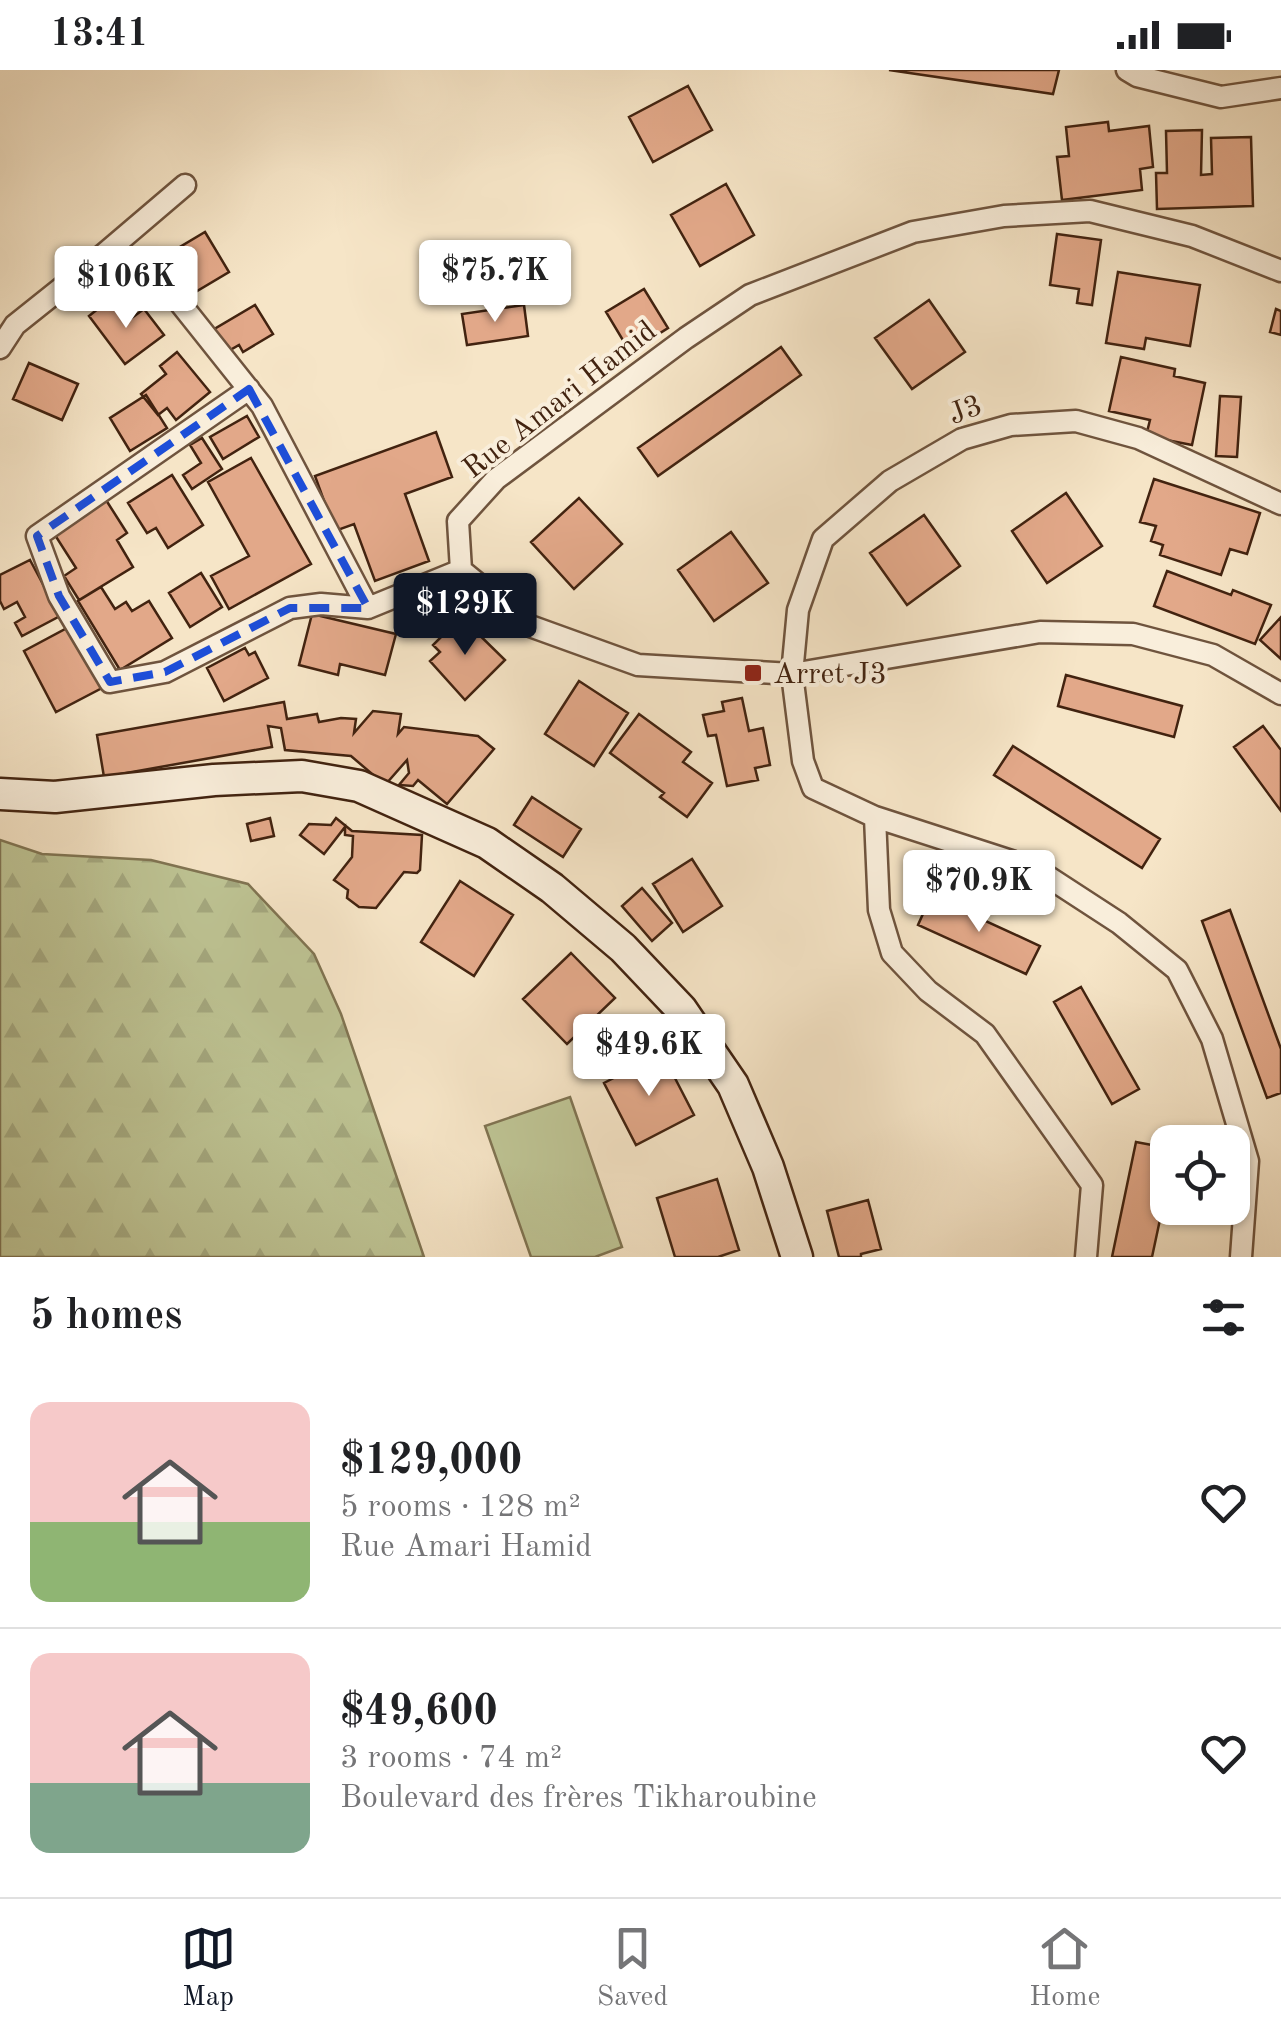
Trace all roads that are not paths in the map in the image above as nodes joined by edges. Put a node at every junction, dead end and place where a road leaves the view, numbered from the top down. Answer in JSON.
{"nodes":[{"id":1,"x":1126,"y":70,"type":"edge"},
{"id":2,"x":1281,"y":88,"type":"edge"},
{"id":3,"x":185,"y":186,"type":"dead end"},
{"id":4,"x":104,"y":254,"type":"junction"},
{"id":5,"x":1281,"y":271,"type":"edge"},
{"id":6,"x":0,"y":348,"type":"edge"},
{"id":7,"x":249,"y":390,"type":"junction"},
{"id":8,"x":1281,"y":504,"type":"edge"},
{"id":9,"x":462,"y":570,"type":"junction"},
{"id":10,"x":368,"y":608,"type":"junction"},
{"id":11,"x":792,"y":674,"type":"junction"},
{"id":12,"x":1281,"y":694,"type":"edge"},
{"id":13,"x":0,"y":794,"type":"edge"},
{"id":14,"x":875,"y":817,"type":"junction"},
{"id":15,"x":797,"y":1257,"type":"edge"},
{"id":16,"x":1086,"y":1257,"type":"edge"},
{"id":17,"x":1241,"y":1257,"type":"edge"}],
"edges":[{"from":1,"to":2,"type":"street"},
{"from":3,"to":4,"type":"street"},
{"from":4,"to":6,"type":"street"},
{"from":4,"to":7,"type":"street"},
{"from":5,"to":9,"type":"street","name":"Rue Amari Hamid"},
{"from":7,"to":10,"type":"street"},
{"from":7,"to":10,"type":"street"},
{"from":8,"to":11,"type":"street","name":"J3"},
{"from":9,"to":10,"type":"street"},
{"from":9,"to":11,"type":"street"},
{"from":11,"to":12,"type":"street"},
{"from":11,"to":14,"type":"street","name":"J3"},
{"from":13,"to":15,"type":"street"},
{"from":14,"to":16,"type":"street"},
{"from":14,"to":17,"type":"street"}]}
